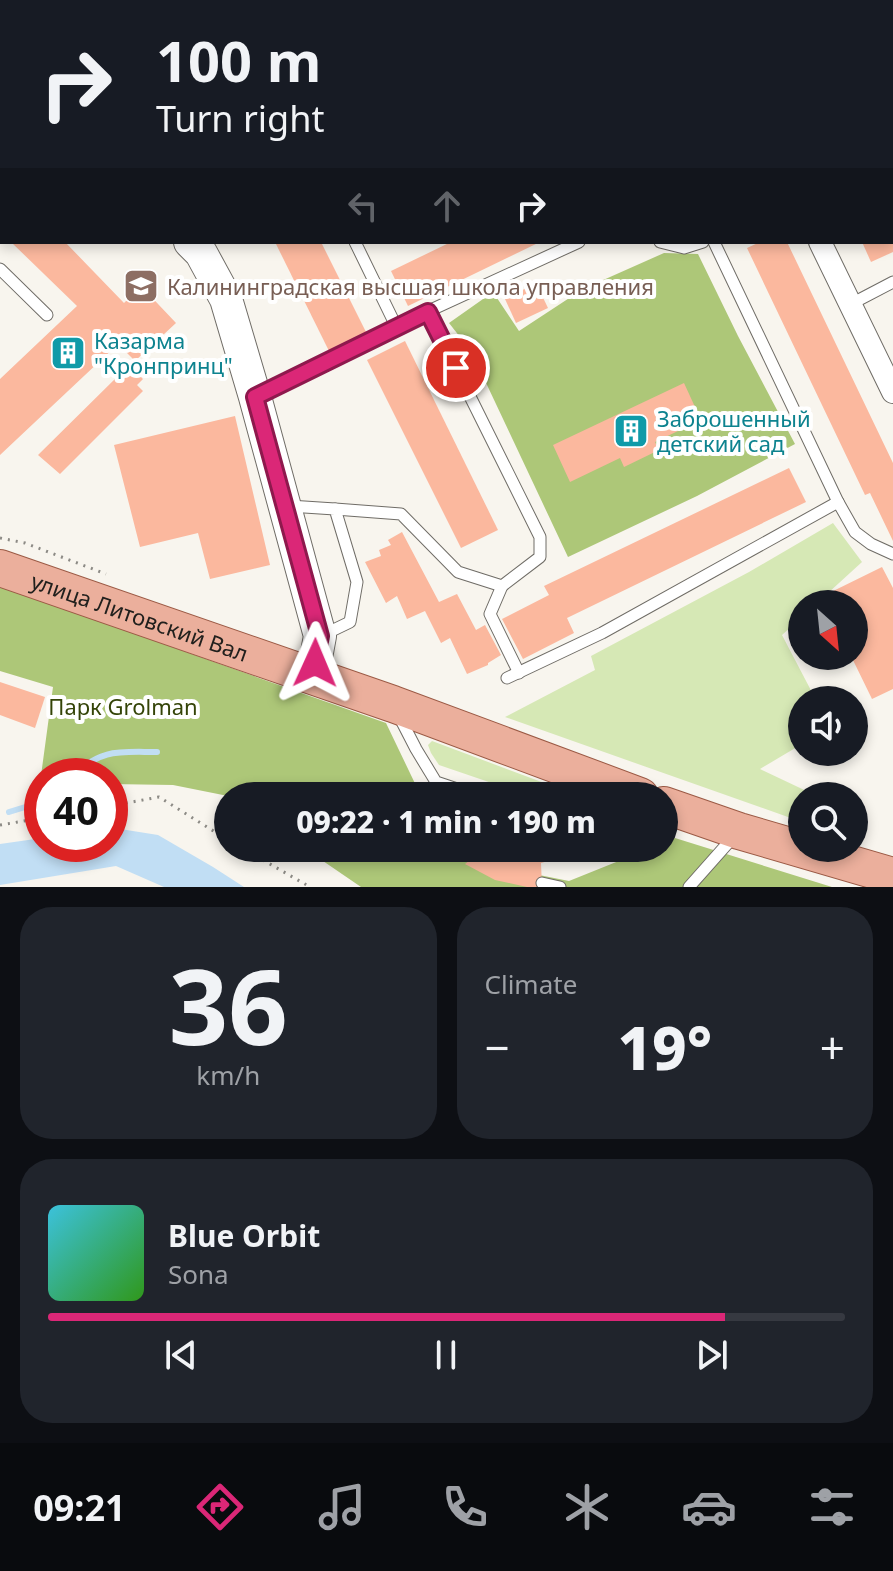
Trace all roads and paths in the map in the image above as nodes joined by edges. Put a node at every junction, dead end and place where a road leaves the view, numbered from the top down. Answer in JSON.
{"nodes":[{"id":1,"x":356,"y":244,"type":"edge"},
{"id":2,"x":575,"y":244,"type":"edge"},
{"id":3,"x":669,"y":244,"type":"edge"},
{"id":4,"x":697,"y":244,"type":"edge"},
{"id":5,"x":715,"y":244,"type":"edge"},
{"id":6,"x":821,"y":244,"type":"edge"},
{"id":7,"x":198,"y":246,"type":"edge"},
{"id":8,"x":0,"y":269,"type":"edge"},
{"id":9,"x":893,"y":282,"type":"edge"},
{"id":10,"x":851,"y":304,"type":"junction"},
{"id":11,"x":428,"y":312,"type":"junction"},
{"id":12,"x":47,"y":315,"type":"dead end"},
{"id":13,"x":396,"y":326,"type":"junction"},
{"id":14,"x":893,"y":392,"type":"edge"},
{"id":15,"x":255,"y":397,"type":"junction"},
{"id":16,"x":838,"y":502,"type":"junction"},
{"id":17,"x":284,"y":506,"type":"junction"},
{"id":18,"x":335,"y":509,"type":"junction"},
{"id":19,"x":893,"y":554,"type":"edge"},
{"id":20,"x":0,"y":568,"type":"edge"},
{"id":21,"x":502,"y":586,"type":"junction"},
{"id":22,"x":320,"y":636,"type":"junction"},
{"id":23,"x":309,"y":675,"type":"junction"},
{"id":24,"x":393,"y":704,"type":"junction"},
{"id":25,"x":436,"y":782,"type":"edge"},
{"id":26,"x":602,"y":782,"type":"edge"},
{"id":27,"x":128,"y":803,"type":"edge"},
{"id":28,"x":678,"y":810,"type":"edge"},
{"id":29,"x":24,"y":821,"type":"edge"},
{"id":30,"x":0,"y":825,"type":"edge"},
{"id":31,"x":214,"y":831,"type":"edge"},
{"id":32,"x":739,"y":831,"type":"junction"},
{"id":33,"x":266,"y":862,"type":"edge"},
{"id":34,"x":893,"y":876,"type":"edge"},
{"id":35,"x":542,"y":883,"type":"dead end"},
{"id":36,"x":310,"y":887,"type":"edge"},
{"id":37,"x":560,"y":887,"type":"edge"},
{"id":38,"x":689,"y":887,"type":"edge"}],
"edges":[{"from":1,"to":13,"type":"lane"},
{"from":2,"to":11,"type":"lane"},
{"from":3,"to":4,"type":"lane"},
{"from":5,"to":16,"type":"lane"},
{"from":6,"to":10,"type":"street"},
{"from":7,"to":15,"type":"street"},
{"from":8,"to":12,"type":"lane"},
{"from":9,"to":10,"type":"lane"},
{"from":10,"to":14,"type":"street"},
{"from":11,"to":13,"type":"lane"},
{"from":11,"to":21,"type":"lane"},
{"from":13,"to":15,"type":"lane"},
{"from":15,"to":17,"type":"street"},
{"from":16,"to":19,"type":"lane"},
{"from":16,"to":21,"type":"lane"},
{"from":17,"to":18,"type":"lane"},
{"from":17,"to":22,"type":"street"},
{"from":18,"to":21,"type":"lane"},
{"from":18,"to":22,"type":"lane"},
{"from":20,"to":23,"type":"main road","name":"улица Литовский Вал"},
{"from":22,"to":23,"type":"street"},
{"from":23,"to":24,"type":"main road","name":"улица Литовский Вал"},
{"from":24,"to":25,"type":"lane"},
{"from":24,"to":26,"type":"main road","name":"улица Литовский Вал"},
{"from":27,"to":31,"type":"path"},
{"from":28,"to":32,"type":"main road"},
{"from":29,"to":30,"type":"path"},
{"from":32,"to":34,"type":"main road"},
{"from":32,"to":38,"type":"lane"},
{"from":33,"to":36,"type":"path"},
{"from":35,"to":37,"type":"lane"}]}
